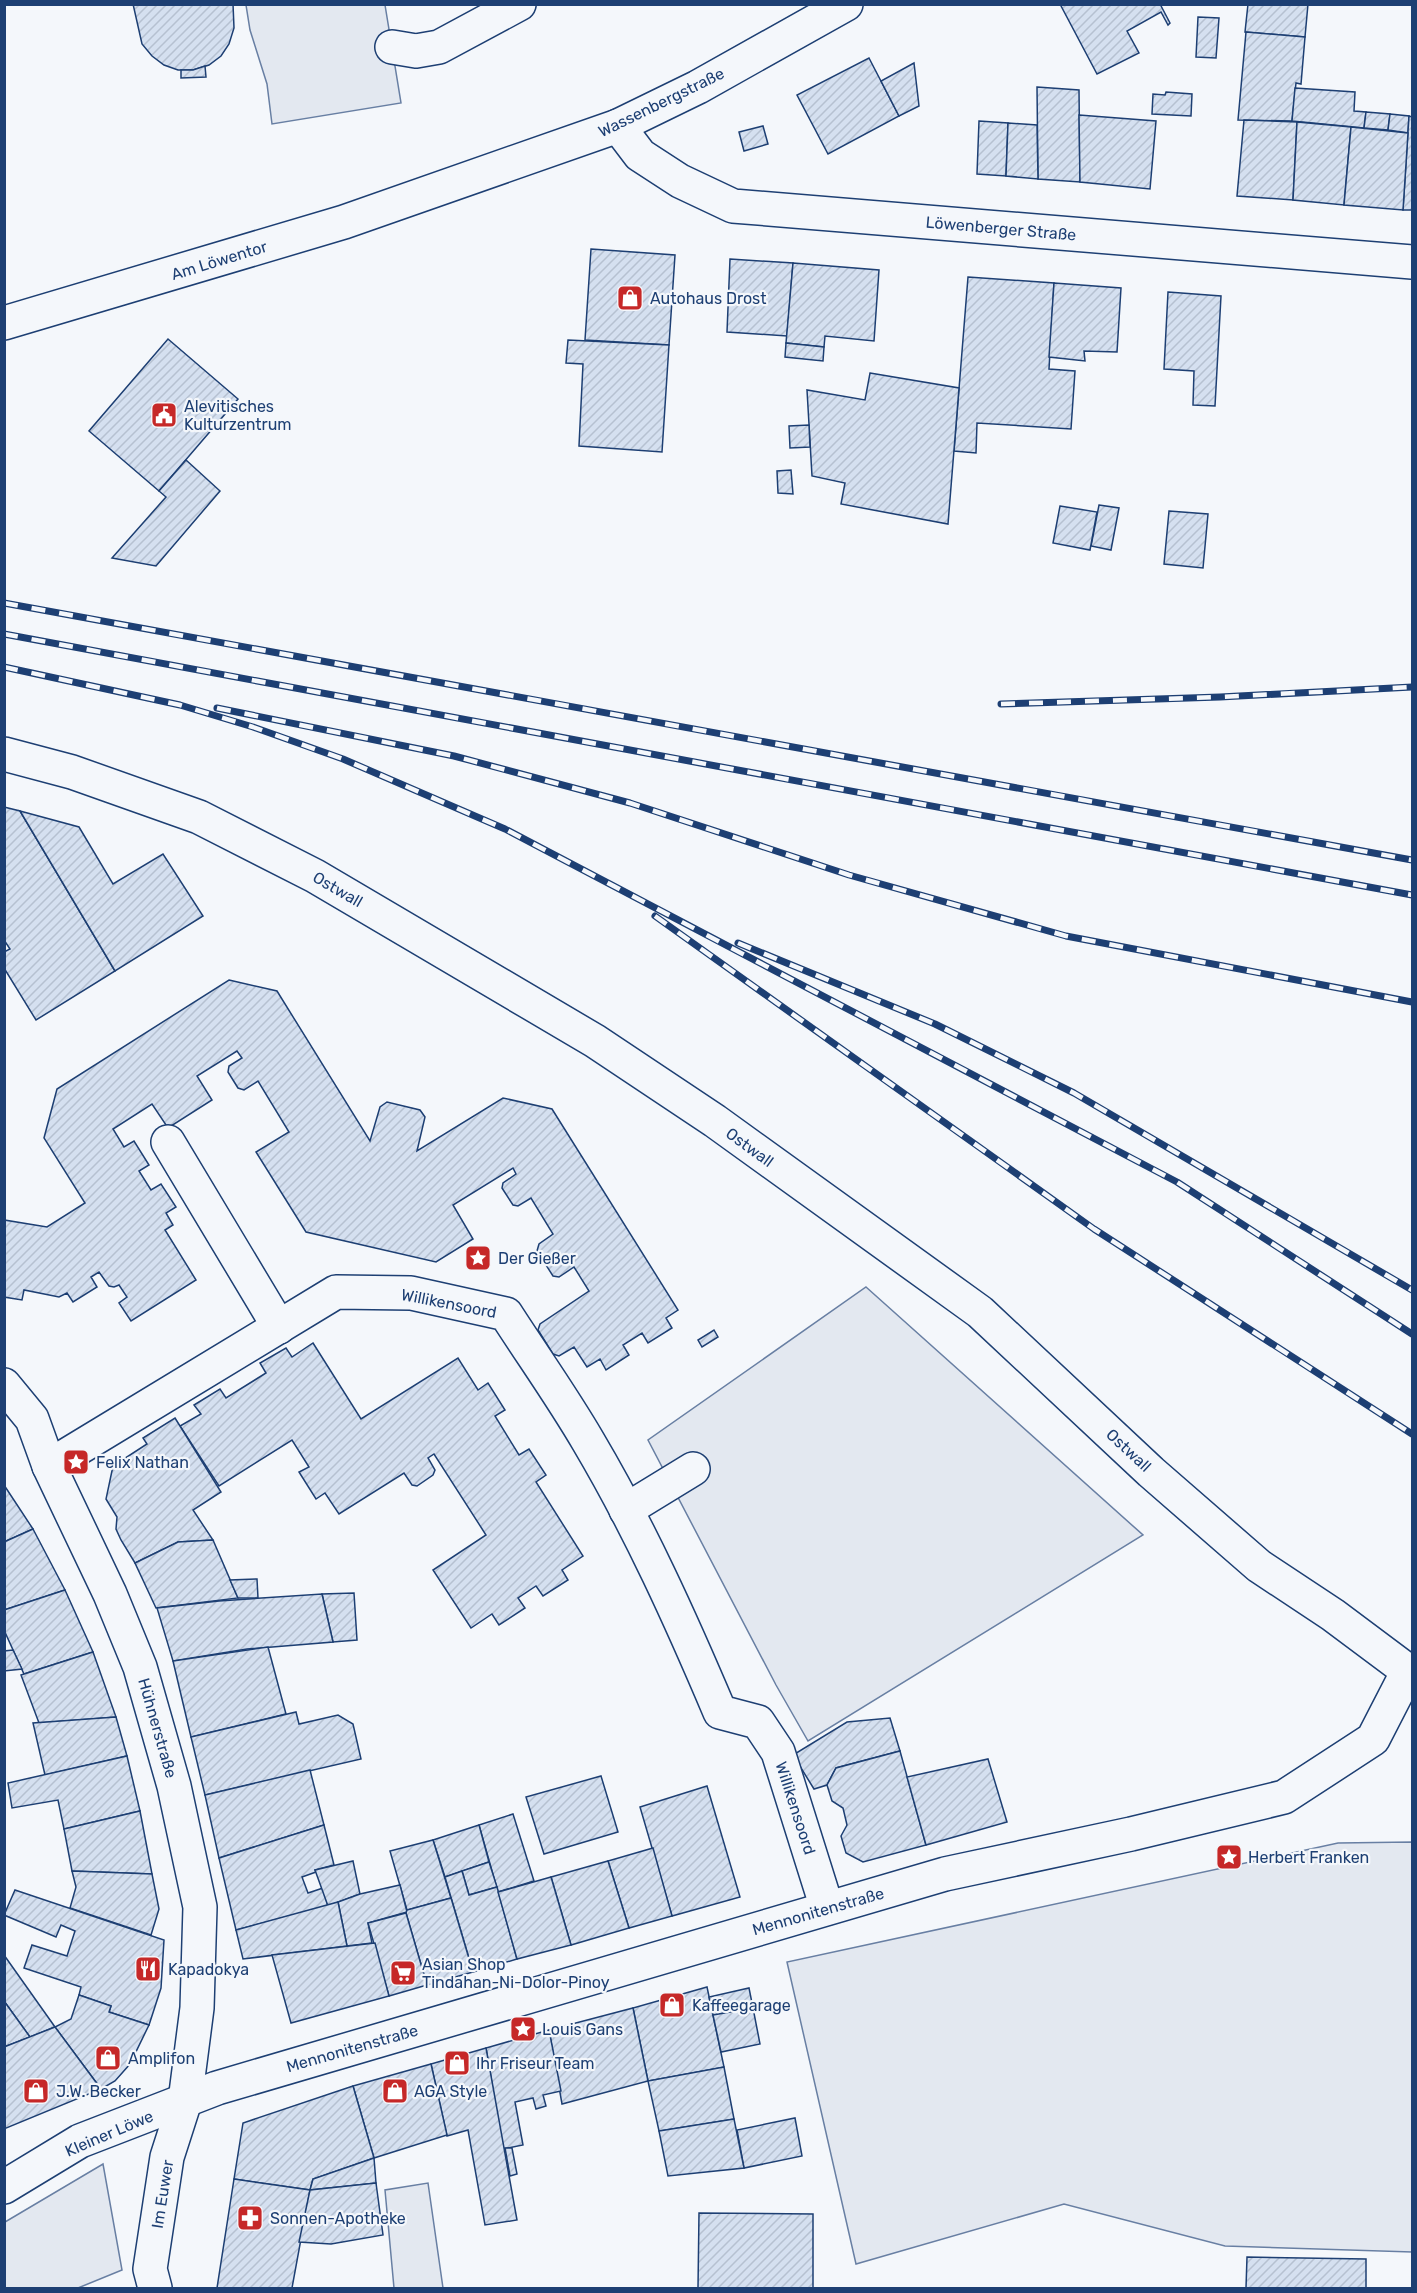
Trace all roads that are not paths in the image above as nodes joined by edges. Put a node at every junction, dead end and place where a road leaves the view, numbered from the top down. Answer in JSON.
{"nodes":[{"id":1,"x":519,"y":4,"type":"edge"},
{"id":2,"x":846,"y":4,"type":"edge"},
{"id":3,"x":392,"y":47,"type":"dead end"},
{"id":4,"x":618,"y":126,"type":"junction"},
{"id":5,"x":432,"y":193,"type":"joint"},
{"id":6,"x":1413,"y":262,"type":"edge"},
{"id":7,"x":4,"y":323,"type":"edge"},
{"id":8,"x":4,"y":754,"type":"edge"},
{"id":9,"x":168,"y":1142,"type":"dead end"},
{"id":10,"x":279,"y":1327,"type":"junction"},
{"id":11,"x":4,"y":1385,"type":"edge"},
{"id":12,"x":49,"y":1466,"type":"junction"},
{"id":13,"x":693,"y":1469,"type":"dead end"},
{"id":14,"x":626,"y":1510,"type":"junction"},
{"id":15,"x":1410,"y":1672,"type":"edge"},
{"id":16,"x":827,"y":1908,"type":"junction"},
{"id":17,"x":185,"y":2101,"type":"junction"},
{"id":18,"x":4,"y":2187,"type":"edge"},
{"id":19,"x":155,"y":2289,"type":"edge"}],
"edges":[{"from":1,"to":3,"type":"street"},
{"from":2,"to":4,"type":"street","name":"Wassenbergstraße"},
{"from":4,"to":5,"type":"street","name":"Wassenbergstraße"},
{"from":4,"to":6,"type":"street","name":"Löwenberger Straße"},
{"from":5,"to":7,"type":"street","name":"Am Löwentor"},
{"from":8,"to":15,"type":"street","name":"Ostwall"},
{"from":9,"to":10,"type":"street"},
{"from":10,"to":12,"type":"street","name":"Willikensoord"},
{"from":10,"to":14,"type":"street","name":"Willikensoord"},
{"from":11,"to":12,"type":"street","name":"Hühnerstraße"},
{"from":12,"to":17,"type":"street","name":"Hühnerstraße"},
{"from":13,"to":14,"type":"street"},
{"from":14,"to":16,"type":"street","name":"Willikensoord"},
{"from":15,"to":16,"type":"street","name":"Mennonitenstraße"},
{"from":16,"to":17,"type":"street","name":"Mennonitenstraße"},
{"from":17,"to":18,"type":"street","name":"Kleiner Löwe"},
{"from":17,"to":19,"type":"street","name":"Im Euwer"}]}
